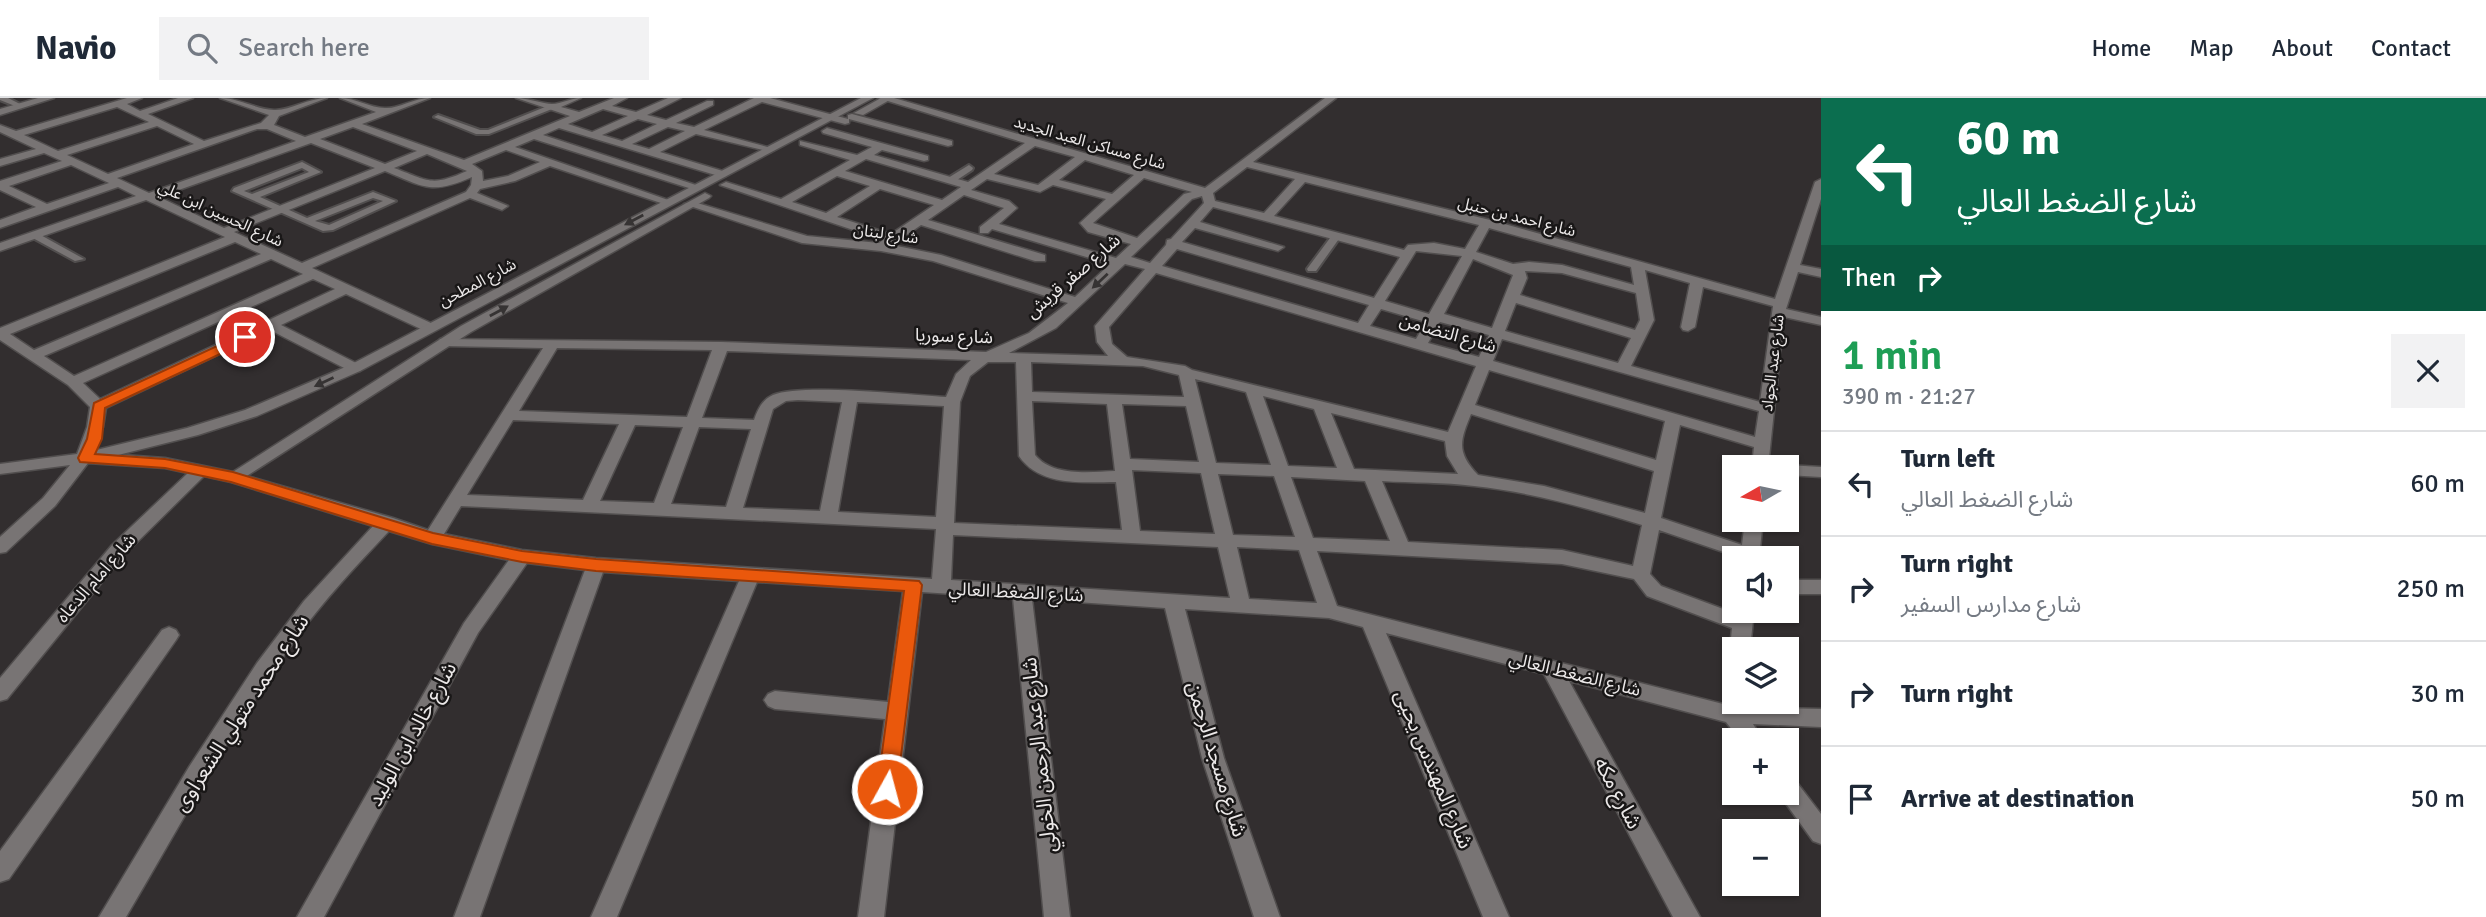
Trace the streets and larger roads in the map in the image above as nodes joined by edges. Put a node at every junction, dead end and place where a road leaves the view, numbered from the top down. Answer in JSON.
{"nodes":[{"id":1,"x":49,"y":98,"type":"edge"},
{"id":2,"x":137,"y":98,"type":"edge"},
{"id":3,"x":188,"y":98,"type":"edge"},
{"id":4,"x":225,"y":98,"type":"edge"},
{"id":5,"x":322,"y":98,"type":"edge"},
{"id":6,"x":345,"y":98,"type":"edge"},
{"id":7,"x":425,"y":98,"type":"edge"},
{"id":8,"x":521,"y":98,"type":"edge"},
{"id":9,"x":576,"y":98,"type":"edge"},
{"id":10,"x":622,"y":98,"type":"edge"},
{"id":11,"x":676,"y":98,"type":"edge"},
{"id":12,"x":691,"y":98,"type":"edge"},
{"id":13,"x":759,"y":98,"type":"edge"},
{"id":14,"x":793,"y":98,"type":"edge"},
{"id":15,"x":868,"y":98,"type":"edge"},
{"id":16,"x":886,"y":98,"type":"edge"},
{"id":17,"x":1331,"y":98,"type":"edge"},
{"id":18,"x":710,"y":103,"type":"junction"},
{"id":19,"x":118,"y":104,"type":"junction"},
{"id":20,"x":553,"y":107,"type":"junction"},
{"id":21,"x":602,"y":107,"type":"junction"},
{"id":22,"x":736,"y":111,"type":"junction"},
{"id":23,"x":0,"y":112,"type":"edge"},
{"id":24,"x":386,"y":112,"type":"junction"},
{"id":25,"x":140,"y":114,"type":"junction"},
{"id":26,"x":275,"y":114,"type":"junction"},
{"id":27,"x":580,"y":116,"type":"junction"},
{"id":28,"x":636,"y":116,"type":"junction"},
{"id":29,"x":842,"y":119,"type":"junction"},
{"id":30,"x":158,"y":123,"type":"junction"},
{"id":31,"x":353,"y":124,"type":"junction"},
{"id":32,"x":667,"y":124,"type":"junction"},
{"id":33,"x":559,"y":125,"type":"junction"},
{"id":34,"x":263,"y":126,"type":"junction"},
{"id":35,"x":0,"y":128,"type":"edge"},
{"id":36,"x":694,"y":131,"type":"junction"},
{"id":37,"x":962,"y":134,"type":"junction"},
{"id":38,"x":15,"y":135,"type":"junction"},
{"id":39,"x":533,"y":135,"type":"junction"},
{"id":40,"x":593,"y":135,"type":"junction"},
{"id":41,"x":308,"y":140,"type":"junction"},
{"id":42,"x":1033,"y":142,"type":"junction"},
{"id":43,"x":804,"y":143,"type":"junction"},
{"id":44,"x":203,"y":144,"type":"junction"},
{"id":45,"x":623,"y":144,"type":"junction"},
{"id":46,"x":881,"y":146,"type":"junction"},
{"id":47,"x":506,"y":147,"type":"junction"},
{"id":48,"x":426,"y":150,"type":"junction"},
{"id":49,"x":767,"y":150,"type":"junction"},
{"id":50,"x":51,"y":152,"type":"junction"},
{"id":51,"x":651,"y":152,"type":"junction"},
{"id":52,"x":1084,"y":156,"type":"junction"},
{"id":53,"x":667,"y":157,"type":"junction"},
{"id":54,"x":861,"y":157,"type":"junction"},
{"id":55,"x":924,"y":158,"type":"junction"},
{"id":56,"x":72,"y":161,"type":"junction"},
{"id":57,"x":549,"y":162,"type":"junction"},
{"id":58,"x":0,"y":163,"type":"edge"},
{"id":59,"x":1244,"y":163,"type":"junction"},
{"id":60,"x":464,"y":164,"type":"junction"},
{"id":61,"x":384,"y":167,"type":"junction"},
{"id":62,"x":908,"y":168,"type":"junction"},
{"id":63,"x":641,"y":170,"type":"junction"},
{"id":64,"x":476,"y":172,"type":"junction"},
{"id":65,"x":835,"y":172,"type":"junction"},
{"id":66,"x":1143,"y":173,"type":"junction"},
{"id":67,"x":985,"y":175,"type":"junction"},
{"id":68,"x":1302,"y":178,"type":"junction"},
{"id":69,"x":724,"y":179,"type":"junction"},
{"id":70,"x":113,"y":180,"type":"junction"},
{"id":71,"x":1051,"y":181,"type":"junction"},
{"id":72,"x":1821,"y":182,"type":"edge"},
{"id":73,"x":614,"y":183,"type":"junction"},
{"id":74,"x":0,"y":186,"type":"edge"},
{"id":75,"x":879,"y":186,"type":"junction"},
{"id":76,"x":696,"y":187,"type":"junction"},
{"id":77,"x":966,"y":188,"type":"junction"},
{"id":78,"x":474,"y":190,"type":"junction"},
{"id":79,"x":18,"y":195,"type":"junction"},
{"id":80,"x":148,"y":197,"type":"junction"},
{"id":81,"x":1208,"y":197,"type":"junction"},
{"id":82,"x":1114,"y":198,"type":"junction"},
{"id":83,"x":0,"y":201,"type":"edge"},
{"id":84,"x":668,"y":202,"type":"junction"},
{"id":85,"x":783,"y":203,"type":"junction"},
{"id":86,"x":690,"y":204,"type":"junction"},
{"id":87,"x":943,"y":204,"type":"junction"},
{"id":88,"x":502,"y":206,"type":"dead end"},
{"id":89,"x":47,"y":208,"type":"junction"},
{"id":90,"x":828,"y":218,"type":"junction"},
{"id":91,"x":1266,"y":218,"type":"junction"},
{"id":92,"x":920,"y":221,"type":"junction"},
{"id":93,"x":1191,"y":223,"type":"junction"},
{"id":94,"x":1486,"y":223,"type":"junction"},
{"id":95,"x":0,"y":224,"type":"edge"},
{"id":96,"x":991,"y":225,"type":"junction"},
{"id":97,"x":1297,"y":226,"type":"junction"},
{"id":98,"x":230,"y":235,"type":"junction"},
{"id":99,"x":974,"y":238,"type":"junction"},
{"id":100,"x":894,"y":239,"type":"junction"},
{"id":101,"x":1140,"y":243,"type":"junction"},
{"id":102,"x":1171,"y":243,"type":"junction"},
{"id":103,"x":1056,"y":244,"type":"junction"},
{"id":104,"x":0,"y":247,"type":"edge"},
{"id":105,"x":881,"y":247,"type":"junction"},
{"id":106,"x":1279,"y":247,"type":"junction"},
{"id":107,"x":272,"y":254,"type":"junction"},
{"id":108,"x":1408,"y":255,"type":"junction"},
{"id":109,"x":1468,"y":256,"type":"junction"},
{"id":110,"x":1121,"y":261,"type":"junction"},
{"id":111,"x":1637,"y":264,"type":"junction"},
{"id":112,"x":1152,"y":267,"type":"junction"},
{"id":113,"x":1793,"y":267,"type":"junction"},
{"id":114,"x":1513,"y":268,"type":"junction"},
{"id":115,"x":1260,"y":269,"type":"junction"},
{"id":116,"x":1026,"y":270,"type":"junction"},
{"id":117,"x":307,"y":271,"type":"junction"},
{"id":118,"x":1821,"y":273,"type":"edge"},
{"id":119,"x":1697,"y":281,"type":"junction"},
{"id":120,"x":346,"y":289,"type":"junction"},
{"id":121,"x":1642,"y":291,"type":"junction"},
{"id":122,"x":1512,"y":297,"type":"junction"},
{"id":123,"x":1077,"y":302,"type":"junction"},
{"id":124,"x":1377,"y":303,"type":"junction"},
{"id":125,"x":1779,"y":308,"type":"junction"},
{"id":126,"x":1435,"y":318,"type":"junction"},
{"id":127,"x":443,"y":320,"type":"junction"},
{"id":128,"x":1821,"y":321,"type":"edge"},
{"id":129,"x":270,"y":325,"type":"junction"},
{"id":130,"x":429,"y":327,"type":"junction"},
{"id":131,"x":1688,"y":327,"type":"dead end"},
{"id":132,"x":1362,"y":328,"type":"junction"},
{"id":133,"x":466,"y":329,"type":"junction"},
{"id":134,"x":1496,"y":333,"type":"junction"},
{"id":135,"x":0,"y":334,"type":"edge"},
{"id":136,"x":1639,"y":337,"type":"junction"},
{"id":137,"x":405,"y":340,"type":"junction"},
{"id":138,"x":553,"y":343,"type":"junction"},
{"id":139,"x":1420,"y":345,"type":"junction"},
{"id":140,"x":438,"y":346,"type":"junction"},
{"id":141,"x":721,"y":346,"type":"junction"},
{"id":142,"x":26,"y":352,"type":"junction"},
{"id":143,"x":0,"y":355,"type":"edge"},
{"id":144,"x":984,"y":356,"type":"junction"},
{"id":145,"x":1023,"y":358,"type":"junction"},
{"id":146,"x":1122,"y":360,"type":"junction"},
{"id":147,"x":1483,"y":363,"type":"junction"},
{"id":148,"x":355,"y":368,"type":"junction"},
{"id":149,"x":1622,"y":369,"type":"junction"},
{"id":150,"x":1185,"y":370,"type":"junction"},
{"id":151,"x":73,"y":382,"type":"junction"},
{"id":152,"x":1252,"y":387,"type":"junction"},
{"id":153,"x":1025,"y":396,"type":"junction"},
{"id":154,"x":850,"y":397,"type":"junction"},
{"id":155,"x":1114,"y":399,"type":"junction"},
{"id":156,"x":952,"y":402,"type":"junction"},
{"id":157,"x":1193,"y":402,"type":"junction"},
{"id":158,"x":1320,"y":404,"type":"junction"},
{"id":159,"x":99,"y":406,"type":"junction"},
{"id":160,"x":1466,"y":407,"type":"junction"},
{"id":161,"x":1767,"y":409,"type":"junction"},
{"id":162,"x":508,"y":415,"type":"junction"},
{"id":163,"x":1673,"y":418,"type":"junction"},
{"id":164,"x":629,"y":420,"type":"junction"},
{"id":165,"x":693,"y":422,"type":"junction"},
{"id":166,"x":761,"y":425,"type":"junction"},
{"id":167,"x":1453,"y":438,"type":"junction"},
{"id":168,"x":1763,"y":444,"type":"junction"},
{"id":169,"x":1762,"y":455,"type":"edge"},
{"id":170,"x":86,"y":458,"type":"junction"},
{"id":171,"x":1208,"y":468,"type":"junction"},
{"id":172,"x":1663,"y":468,"type":"junction"},
{"id":173,"x":0,"y":469,"type":"edge"},
{"id":174,"x":200,"y":471,"type":"junction"},
{"id":175,"x":1123,"y":471,"type":"junction"},
{"id":176,"x":1280,"y":471,"type":"junction"},
{"id":177,"x":1799,"y":471,"type":"edge"},
{"id":178,"x":1821,"y":472,"type":"edge"},
{"id":179,"x":1348,"y":474,"type":"junction"},
{"id":180,"x":1371,"y":475,"type":"junction"},
{"id":181,"x":233,"y":477,"type":"junction"},
{"id":182,"x":1473,"y":480,"type":"junction"},
{"id":183,"x":456,"y":500,"type":"junction"},
{"id":184,"x":589,"y":506,"type":"junction"},
{"id":185,"x":660,"y":510,"type":"junction"},
{"id":186,"x":733,"y":513,"type":"junction"},
{"id":187,"x":828,"y":517,"type":"junction"},
{"id":188,"x":387,"y":522,"type":"junction"},
{"id":189,"x":1652,"y":522,"type":"junction"},
{"id":190,"x":945,"y":526,"type":"junction"},
{"id":191,"x":1132,"y":537,"type":"junction"},
{"id":192,"x":432,"y":538,"type":"junction"},
{"id":193,"x":1226,"y":541,"type":"junction"},
{"id":194,"x":1306,"y":544,"type":"junction"},
{"id":195,"x":1722,"y":546,"type":"edge"},
{"id":196,"x":0,"y":547,"type":"edge"},
{"id":197,"x":1402,"y":548,"type":"junction"},
{"id":198,"x":522,"y":556,"type":"junction"},
{"id":199,"x":596,"y":565,"type":"junction"},
{"id":200,"x":1641,"y":574,"type":"junction"},
{"id":201,"x":751,"y":575,"type":"junction"},
{"id":202,"x":913,"y":585,"type":"junction"},
{"id":203,"x":941,"y":587,"type":"junction"},
{"id":204,"x":1799,"y":587,"type":"edge"},
{"id":205,"x":1821,"y":587,"type":"edge"},
{"id":206,"x":1021,"y":592,"type":"junction"},
{"id":207,"x":1172,"y":600,"type":"junction"},
{"id":208,"x":1241,"y":604,"type":"junction"},
{"id":209,"x":1329,"y":611,"type":"junction"},
{"id":210,"x":1722,"y":611,"type":"edge"},
{"id":211,"x":1371,"y":622,"type":"junction"},
{"id":212,"x":169,"y":635,"type":"dead end"},
{"id":213,"x":1551,"y":668,"type":"junction"},
{"id":214,"x":0,"y":693,"type":"edge"},
{"id":215,"x":775,"y":699,"type":"dead end"},
{"id":216,"x":1722,"y":706,"type":"edge"},
{"id":217,"x":897,"y":712,"type":"junction"},
{"id":218,"x":1786,"y":714,"type":"edge"},
{"id":219,"x":1821,"y":718,"type":"edge"},
{"id":220,"x":1799,"y":803,"type":"edge"},
{"id":221,"x":1821,"y":833,"type":"edge"},
{"id":222,"x":0,"y":872,"type":"edge"},
{"id":223,"x":112,"y":917,"type":"edge"},
{"id":224,"x":310,"y":917,"type":"edge"},
{"id":225,"x":467,"y":917,"type":"edge"},
{"id":226,"x":604,"y":917,"type":"edge"},
{"id":227,"x":871,"y":917,"type":"edge"},
{"id":228,"x":1057,"y":917,"type":"edge"},
{"id":229,"x":1267,"y":917,"type":"edge"},
{"id":230,"x":1496,"y":917,"type":"edge"},
{"id":231,"x":1687,"y":917,"type":"edge"}],
"edges":[{"from":1,"to":23,"type":"street"},
{"from":2,"to":19,"type":"street"},
{"from":3,"to":25,"type":"street"},
{"from":4,"to":26,"type":"street"},
{"from":5,"to":26,"type":"street"},
{"from":6,"to":24,"type":"street"},
{"from":7,"to":24,"type":"street"},
{"from":8,"to":20,"type":"street"},
{"from":9,"to":20,"type":"street"},
{"from":10,"to":21,"type":"street"},
{"from":11,"to":28,"type":"street"},
{"from":12,"to":18,"type":"street"},
{"from":13,"to":22,"type":"street"},
{"from":13,"to":29,"type":"street"},
{"from":14,"to":29,"type":"street"},
{"from":15,"to":29,"type":"street","name":"شارع المطحن"},
{"from":16,"to":29,"type":"street","name":"شارع المطحن"},
{"from":16,"to":37,"type":"street","name":"شارع مساكن العبد الجديد"},
{"from":17,"to":59,"type":"street","name":"شارع صقر قريش"},
{"from":18,"to":22,"type":"street"},
{"from":18,"to":32,"type":"street"},
{"from":19,"to":25,"type":"street"},
{"from":19,"to":38,"type":"street"},
{"from":20,"to":27,"type":"street"},
{"from":21,"to":27,"type":"street"},
{"from":21,"to":28,"type":"street"},
{"from":22,"to":36,"type":"street"},
{"from":24,"to":31,"type":"street"},
{"from":25,"to":30,"type":"street"},
{"from":26,"to":34,"type":"street"},
{"from":27,"to":33,"type":"street"},
{"from":28,"to":32,"type":"street"},
{"from":28,"to":40,"type":"street"},
{"from":29,"to":37,"type":"street"},
{"from":29,"to":43,"type":"street","name":"شارع المطحن"},
{"from":29,"to":46,"type":"street"},
{"from":29,"to":49,"type":"street","name":"شارع المطحن"},
{"from":30,"to":44,"type":"street"},
{"from":30,"to":50,"type":"street"},
{"from":31,"to":41,"type":"street"},
{"from":31,"to":48,"type":"street"},
{"from":32,"to":36,"type":"street"},
{"from":32,"to":45,"type":"street"},
{"from":33,"to":39,"type":"street"},
{"from":33,"to":40,"type":"street"},
{"from":34,"to":41,"type":"street"},
{"from":34,"to":44,"type":"street"},
{"from":35,"to":38,"type":"street","name":"شارع الحسين ابن علي"},
{"from":36,"to":49,"type":"street"},
{"from":36,"to":51,"type":"street"},
{"from":37,"to":42,"type":"street","name":"شارع مساكن العبد الجديد"},
{"from":37,"to":55,"type":"street"},
{"from":38,"to":50,"type":"street","name":"شارع الحسين ابن علي"},
{"from":39,"to":47,"type":"street"},
{"from":39,"to":63,"type":"street"},
{"from":40,"to":45,"type":"street"},
{"from":41,"to":61,"type":"street"},
{"from":41,"to":80,"type":"street"},
{"from":42,"to":52,"type":"street","name":"شارع مساكن العبد الجديد"},
{"from":42,"to":67,"type":"street"},
{"from":43,"to":54,"type":"street"},
{"from":43,"to":69,"type":"street","name":"شارع المطحن"},
{"from":44,"to":70,"type":"street"},
{"from":45,"to":51,"type":"street"},
{"from":46,"to":54,"type":"street"},
{"from":46,"to":55,"type":"street"},
{"from":47,"to":57,"type":"street"},
{"from":47,"to":60,"type":"street"},
{"from":48,"to":60,"type":"street"},
{"from":48,"to":61,"type":"street"},
{"from":49,"to":69,"type":"street","name":"شارع المطحن"},
{"from":50,"to":56,"type":"street","name":"شارع الحسين ابن علي"},
{"from":50,"to":58,"type":"street"},
{"from":51,"to":53,"type":"street"},
{"from":52,"to":66,"type":"street","name":"شارع مساكن العبد الجديد"},
{"from":52,"to":71,"type":"street"},
{"from":53,"to":63,"type":"street"},
{"from":53,"to":69,"type":"street"},
{"from":54,"to":62,"type":"street"},
{"from":54,"to":65,"type":"street"},
{"from":55,"to":62,"type":"street"},
{"from":56,"to":70,"type":"street","name":"شارع الحسين ابن علي"},
{"from":56,"to":74,"type":"street"},
{"from":57,"to":73,"type":"street"},
{"from":57,"to":78,"type":"street"},
{"from":59,"to":68,"type":"street","name":"شارع احمد بن حنبل"},
{"from":59,"to":81,"type":"street","name":"شارع صقر قريش"},
{"from":60,"to":64,"type":"street"},
{"from":61,"to":64,"type":"street"},
{"from":61,"to":98,"type":"street"},
{"from":62,"to":77,"type":"street"},
{"from":63,"to":73,"type":"street"},
{"from":63,"to":76,"type":"street"},
{"from":64,"to":78,"type":"street"},
{"from":65,"to":75,"type":"street"},
{"from":65,"to":85,"type":"street"},
{"from":66,"to":81,"type":"street","name":"شارع مساكن العبد الجديد"},
{"from":66,"to":82,"type":"street"},
{"from":67,"to":71,"type":"street"},
{"from":67,"to":77,"type":"street"},
{"from":68,"to":91,"type":"street"},
{"from":68,"to":94,"type":"street","name":"شارع احمد بن حنبل"},
{"from":69,"to":76,"type":"street","name":"شارع المطحن"},
{"from":69,"to":85,"type":"street"},
{"from":69,"to":86,"type":"street","name":"شارع المطحن"},
{"from":70,"to":80,"type":"street","name":"شارع الحسين ابن علي"},
{"from":70,"to":89,"type":"street"},
{"from":71,"to":82,"type":"street"},
{"from":72,"to":113,"type":"street","name":"شارع عبد الجواد"},
{"from":73,"to":84,"type":"street"},
{"from":74,"to":79,"type":"street"},
{"from":75,"to":87,"type":"street"},
{"from":75,"to":90,"type":"street"},
{"from":76,"to":84,"type":"street","name":"شارع المطحن"},
{"from":77,"to":87,"type":"street"},
{"from":77,"to":96,"type":"street"},
{"from":78,"to":88,"type":"street"},
{"from":78,"to":117,"type":"street"},
{"from":79,"to":83,"type":"street"},
{"from":79,"to":89,"type":"street"},
{"from":80,"to":98,"type":"street","name":"شارع الحسين ابن علي"},
{"from":80,"to":104,"type":"street"},
{"from":81,"to":91,"type":"street","name":"شارع مساكن العبد الجديد"},
{"from":81,"to":93,"type":"street","name":"شارع صقر قريش"},
{"from":81,"to":101,"type":"street","name":"شارع صقر قريش"},
{"from":82,"to":101,"type":"street"},
{"from":84,"to":127,"type":"street","name":"شارع المطحن","one_way":true},
{"from":85,"to":90,"type":"street"},
{"from":86,"to":105,"type":"street","name":"شارع لبنان"},
{"from":133,"to":86,"type":"street","name":"شارع المطحن","one_way":true},
{"from":87,"to":92,"type":"street"},
{"from":89,"to":95,"type":"street"},
{"from":90,"to":100,"type":"street"},
{"from":91,"to":97,"type":"street","name":"شارع مساكن العبد الجديد"},
{"from":92,"to":99,"type":"street"},
{"from":92,"to":100,"type":"street"},
{"from":93,"to":102,"type":"street","name":"شارع صقر قريش"},
{"from":93,"to":106,"type":"street"},
{"from":94,"to":109,"type":"street"},
{"from":94,"to":111,"type":"street","name":"شارع احمد بن حنبل"},
{"from":96,"to":99,"type":"street"},
{"from":96,"to":103,"type":"street","name":"شارع التضامن"},
{"from":97,"to":106,"type":"street"},
{"from":97,"to":108,"type":"street","name":"شارع مساكن العبد الجديد"},
{"from":98,"to":107,"type":"street","name":"شارع الحسين ابن علي"},
{"from":98,"to":135,"type":"street"},
{"from":99,"to":116,"type":"street"},
{"from":100,"to":105,"type":"street"},
{"from":101,"to":110,"type":"street","name":"شارع صقر قريش"},
{"from":102,"to":112,"type":"street","name":"شارع صقر قريش"},
{"from":102,"to":115,"type":"street"},
{"from":103,"to":110,"type":"street","name":"شارع التضامن"},
{"from":103,"to":116,"type":"street"},
{"from":105,"to":116,"type":"street","name":"شارع لبنان"},
{"from":106,"to":115,"type":"street"},
{"from":107,"to":117,"type":"street","name":"شارع الحسين ابن علي"},
{"from":107,"to":142,"type":"street"},
{"from":108,"to":109,"type":"street"},
{"from":108,"to":124,"type":"street"},
{"from":109,"to":114,"type":"street"},
{"from":109,"to":126,"type":"street"},
{"from":110,"to":112,"type":"street","name":"شارع التضامن"},
{"from":110,"to":123,"type":"street","name":"شارع صقر قريش","one_way":true},
{"from":111,"to":119,"type":"street","name":"شارع احمد بن حنبل"},
{"from":111,"to":121,"type":"street"},
{"from":112,"to":132,"type":"street","name":"شارع التضامن"},
{"from":112,"to":146,"type":"street","name":"شارع صقر قريش"},
{"from":113,"to":118,"type":"street"},
{"from":113,"to":125,"type":"street","name":"شارع عبد الجواد"},
{"from":114,"to":121,"type":"street"},
{"from":114,"to":122,"type":"street"},
{"from":115,"to":124,"type":"street"},
{"from":116,"to":123,"type":"street","name":"شارع لبنان"},
{"from":117,"to":120,"type":"street","name":"شارع الحسين ابن علي"},
{"from":117,"to":151,"type":"street"},
{"from":119,"to":125,"type":"street","name":"شارع احمد بن حنبل"},
{"from":119,"to":131,"type":"street"},
{"from":120,"to":129,"type":"street"},
{"from":120,"to":130,"type":"street","name":"شارع الحسين ابن علي"},
{"from":121,"to":136,"type":"street"},
{"from":122,"to":134,"type":"street"},
{"from":122,"to":136,"type":"street"},
{"from":123,"to":144,"type":"street","name":"شارع صقر قريش"},
{"from":124,"to":126,"type":"street"},
{"from":124,"to":132,"type":"street"},
{"from":125,"to":128,"type":"street","name":"شارع احمد بن حنبل"},
{"from":125,"to":161,"type":"street","name":"شارع عبد الجواد"},
{"from":126,"to":134,"type":"street"},
{"from":126,"to":139,"type":"street"},
{"from":127,"to":130,"type":"street","name":"شارع المطحن"},
{"from":127,"to":133,"type":"street"},
{"from":129,"to":148,"type":"street"},
{"from":129,"to":159,"type":"street"},
{"from":130,"to":137,"type":"street","name":"شارع المطحن"},
{"from":132,"to":139,"type":"street","name":"شارع التضامن"},
{"from":133,"to":140,"type":"street","name":"شارع المطحن"},
{"from":134,"to":147,"type":"street"},
{"from":134,"to":149,"type":"street"},
{"from":135,"to":142,"type":"street"},
{"from":136,"to":149,"type":"street"},
{"from":137,"to":140,"type":"street"},
{"from":137,"to":148,"type":"street","name":"شارع المطحن"},
{"from":138,"to":140,"type":"street","name":"شارع سوريا"},
{"from":138,"to":141,"type":"street","name":"شارع سوريا"},
{"from":138,"to":162,"type":"street"},
{"from":139,"to":147,"type":"street","name":"شارع التضامن"},
{"from":140,"to":181,"type":"street","name":"شارع المطحن"},
{"from":141,"to":144,"type":"street","name":"شارع سوريا"},
{"from":141,"to":165,"type":"street"},
{"from":142,"to":143,"type":"street"},
{"from":142,"to":151,"type":"street"},
{"from":144,"to":145,"type":"street","name":"شارع سوريا"},
{"from":144,"to":156,"type":"street","name":"شارع صقر قريش"},
{"from":145,"to":146,"type":"street","name":"شارع سوريا"},
{"from":145,"to":153,"type":"street"},
{"from":146,"to":150,"type":"street","name":"شارع سوريا"},
{"from":147,"to":160,"type":"street"},
{"from":147,"to":163,"type":"street","name":"شارع التضامن"},
{"from":148,"to":170,"type":"street","name":"شارع المطحن","one_way":true},
{"from":149,"to":161,"type":"street"},
{"from":150,"to":152,"type":"street","name":"شارع سوريا"},
{"from":150,"to":157,"type":"street"},
{"from":151,"to":159,"type":"street"},
{"from":152,"to":158,"type":"street","name":"شارع سوريا"},
{"from":152,"to":176,"type":"street"},
{"from":153,"to":155,"type":"street"},
{"from":153,"to":175,"type":"street"},
{"from":154,"to":156,"type":"street"},
{"from":154,"to":166,"type":"street"},
{"from":154,"to":187,"type":"street"},
{"from":155,"to":157,"type":"street"},
{"from":155,"to":175,"type":"street"},
{"from":156,"to":190,"type":"street","name":"شارع صقر قريش"},
{"from":157,"to":171,"type":"street"},
{"from":158,"to":167,"type":"street","name":"شارع سوريا"},
{"from":158,"to":179,"type":"street"},
{"from":159,"to":170,"type":"street"},
{"from":160,"to":167,"type":"street"},
{"from":160,"to":172,"type":"street"},
{"from":161,"to":168,"type":"street","name":"شارع عبد الجواد"},
{"from":162,"to":164,"type":"street"},
{"from":162,"to":183,"type":"street"},
{"from":163,"to":168,"type":"street","name":"شارع التضامن"},
{"from":163,"to":172,"type":"street"},
{"from":164,"to":165,"type":"street"},
{"from":164,"to":184,"type":"street"},
{"from":165,"to":166,"type":"street"},
{"from":165,"to":185,"type":"street"},
{"from":166,"to":186,"type":"street"},
{"from":167,"to":182,"type":"street"},
{"from":168,"to":169,"type":"street","name":"شارع عبد الجواد"},
{"from":170,"to":173,"type":"street"},
{"from":170,"to":174,"type":"street","name":"شارع الضغط العالي"},
{"from":170,"to":196,"type":"street"},
{"from":171,"to":175,"type":"street"},
{"from":171,"to":176,"type":"street"},
{"from":171,"to":193,"type":"street"},
{"from":172,"to":189,"type":"street"},
{"from":174,"to":181,"type":"street","name":"شارع الضغط العالي"},
{"from":174,"to":214,"type":"street","name":"شارع امام الدعاه"},
{"from":175,"to":191,"type":"street"},
{"from":176,"to":179,"type":"street"},
{"from":176,"to":194,"type":"street"},
{"from":177,"to":178,"type":"street"},
{"from":179,"to":180,"type":"street"},
{"from":180,"to":182,"type":"street"},
{"from":180,"to":197,"type":"street"},
{"from":181,"to":188,"type":"street","name":"شارع الضغط العالي"},
{"from":182,"to":189,"type":"street"},
{"from":183,"to":184,"type":"street"},
{"from":183,"to":192,"type":"street"},
{"from":184,"to":185,"type":"street"},
{"from":185,"to":186,"type":"street"},
{"from":186,"to":187,"type":"street"},
{"from":187,"to":190,"type":"street"},
{"from":188,"to":192,"type":"street","name":"شارع الضغط العالي"},
{"from":188,"to":223,"type":"street","name":"شارع محمد متولي الشعراوى"},
{"from":189,"to":195,"type":"street"},
{"from":189,"to":200,"type":"street"},
{"from":190,"to":191,"type":"street"},
{"from":190,"to":203,"type":"street","name":"شارع صقر قريش"},
{"from":191,"to":193,"type":"street"},
{"from":192,"to":198,"type":"street","name":"شارع الضغط العالي"},
{"from":193,"to":194,"type":"street"},
{"from":193,"to":208,"type":"street"},
{"from":194,"to":197,"type":"street"},
{"from":194,"to":209,"type":"street"},
{"from":197,"to":200,"type":"street"},
{"from":198,"to":199,"type":"street","name":"شارع الضغط العالي"},
{"from":198,"to":224,"type":"street","name":"شارع خالد ابن الوليد"},
{"from":199,"to":201,"type":"street","name":"شارع الضغط العالي"},
{"from":199,"to":225,"type":"street"},
{"from":200,"to":210,"type":"street"},
{"from":201,"to":202,"type":"street","name":"شارع الضغط العالي"},
{"from":201,"to":226,"type":"street"},
{"from":202,"to":203,"type":"street","name":"شارع الضغط العالي"},
{"from":202,"to":217,"type":"street"},
{"from":203,"to":206,"type":"street","name":"شارع الضغط العالي"},
{"from":204,"to":205,"type":"street"},
{"from":206,"to":207,"type":"street","name":"شارع الضغط العالي"},
{"from":206,"to":228,"type":"street","name":"شارع عبد الرحمن الخولي"},
{"from":207,"to":208,"type":"street","name":"شارع الضغط العالي"},
{"from":207,"to":229,"type":"street","name":"شارع مسجد الرحمن"},
{"from":208,"to":209,"type":"street","name":"شارع الضغط العالي"},
{"from":209,"to":211,"type":"street","name":"شارع الضغط العالي"},
{"from":211,"to":213,"type":"street","name":"شارع الضغط العالي"},
{"from":211,"to":230,"type":"street","name":"شارع المهندس يحيى"},
{"from":212,"to":222,"type":"street"},
{"from":213,"to":216,"type":"street","name":"شارع الضغط العالي"},
{"from":213,"to":231,"type":"street","name":"شارع مكه"},
{"from":215,"to":217,"type":"street"},
{"from":217,"to":227,"type":"street"},
{"from":218,"to":219,"type":"street","name":"شارع الضغط العالي"},
{"from":220,"to":221,"type":"street"}]}
